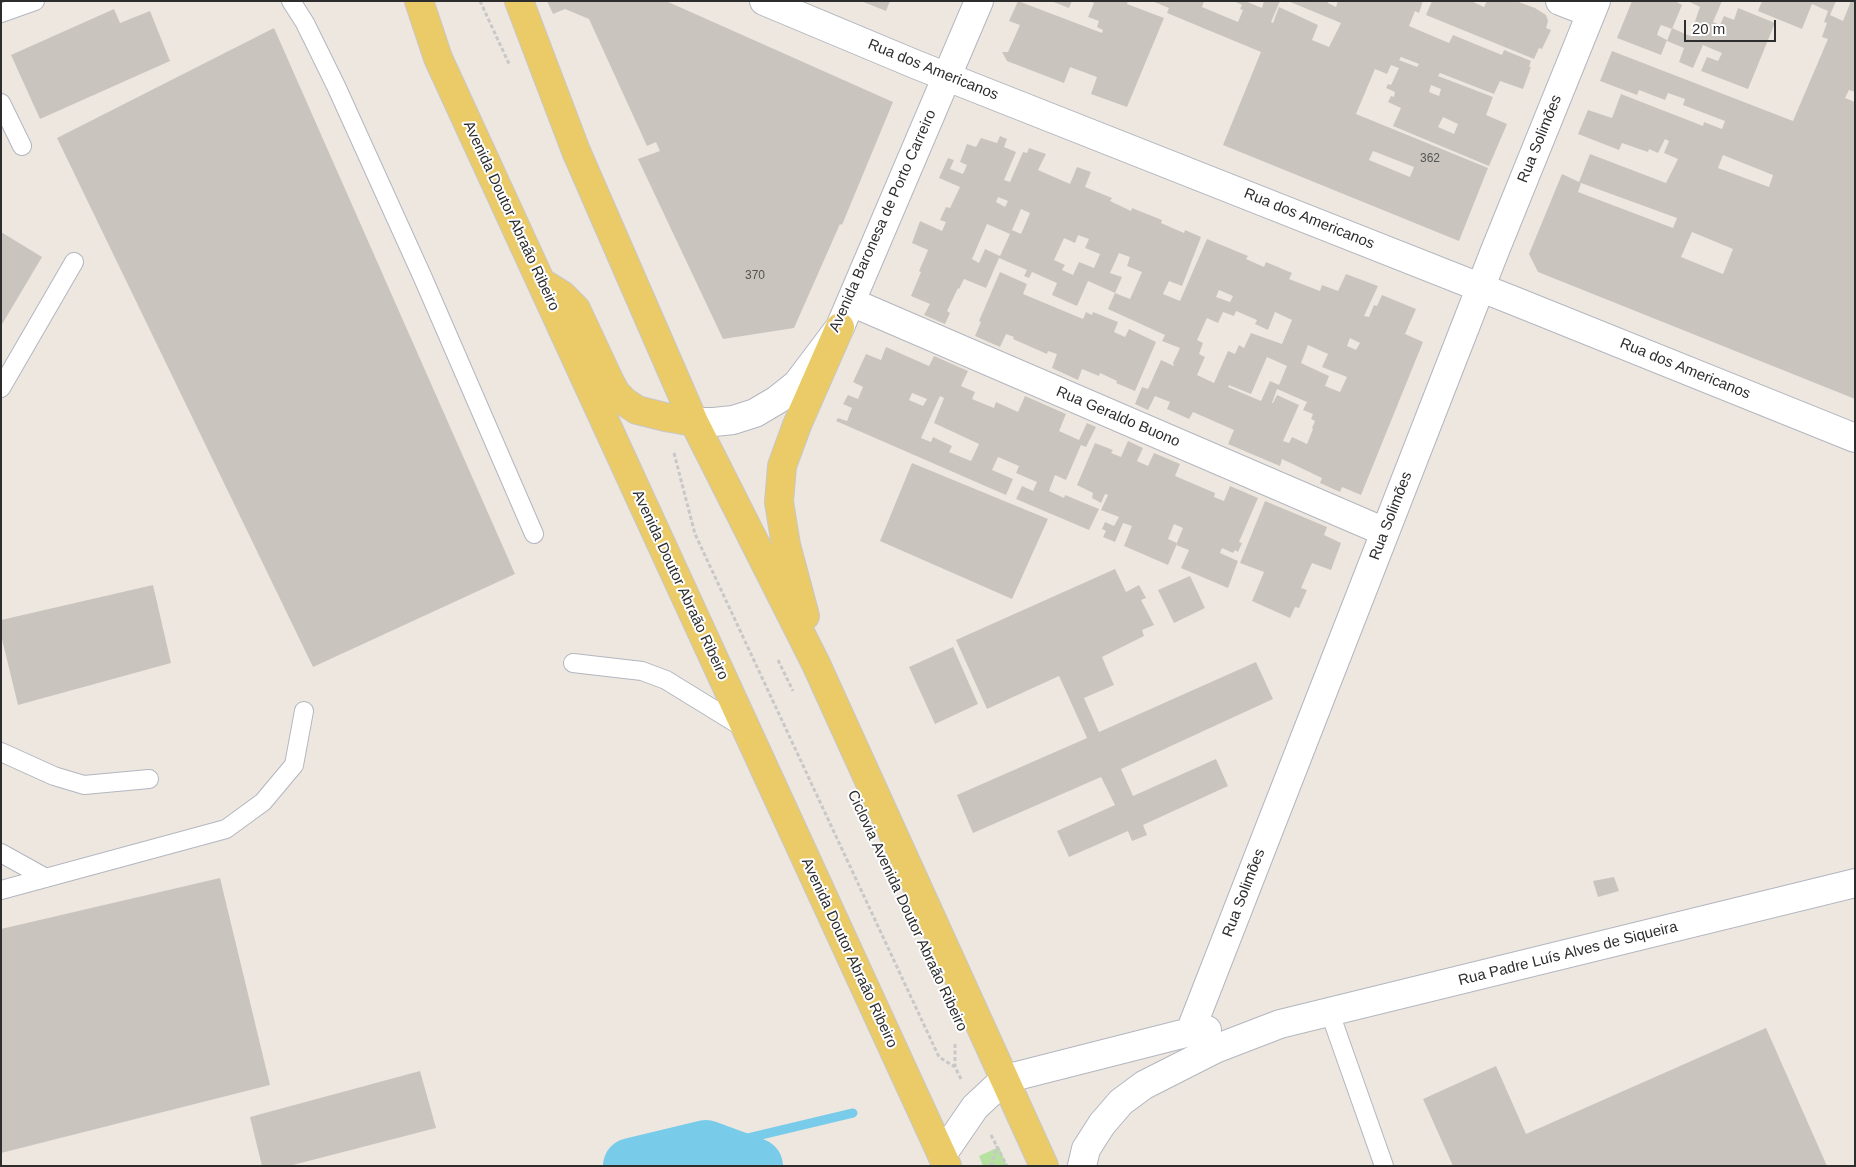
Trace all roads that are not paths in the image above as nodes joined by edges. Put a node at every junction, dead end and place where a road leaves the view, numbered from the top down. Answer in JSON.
{"nodes":[{"id":1,"x":35,"y":1,"type":"edge"},
{"id":2,"x":291,"y":1,"type":"edge"},
{"id":3,"x":419,"y":1,"type":"edge"},
{"id":4,"x":519,"y":1,"type":"edge"},
{"id":5,"x":764,"y":1,"type":"edge"},
{"id":6,"x":979,"y":1,"type":"edge"},
{"id":7,"x":1560,"y":1,"type":"edge"},
{"id":8,"x":1594,"y":7,"type":"edge"},
{"id":9,"x":1,"y":13,"type":"edge"},
{"id":10,"x":947,"y":76,"type":"junction"},
{"id":11,"x":1,"y":103,"type":"edge"},
{"id":12,"x":22,"y":146,"type":"dead end"},
{"id":13,"x":74,"y":262,"type":"dead end"},
{"id":14,"x":542,"y":283,"type":"junction"},
{"id":15,"x":1481,"y":288,"type":"junction"},
{"id":16,"x":845,"y":314,"type":"junction"},
{"id":17,"x":1,"y":388,"type":"edge"},
{"id":18,"x":694,"y":422,"type":"junction"},
{"id":19,"x":1855,"y":438,"type":"edge"},
{"id":20,"x":1385,"y":532,"type":"junction"},
{"id":21,"x":534,"y":534,"type":"dead end"},
{"id":22,"x":573,"y":663,"type":"dead end"},
{"id":23,"x":816,"y":664,"type":"junction"},
{"id":24,"x":304,"y":711,"type":"dead end"},
{"id":25,"x":746,"y":730,"type":"junction"},
{"id":26,"x":1,"y":752,"type":"edge"},
{"id":27,"x":149,"y":779,"type":"dead end"},
{"id":28,"x":1,"y":852,"type":"edge"},
{"id":29,"x":46,"y":878,"type":"junction"},
{"id":30,"x":1855,"y":883,"type":"edge"},
{"id":31,"x":1,"y":890,"type":"edge"},
{"id":32,"x":1330,"y":1012,"type":"junction"},
{"id":33,"x":1280,"y":1024,"type":"junction"},
{"id":34,"x":1190,"y":1032,"type":"junction"},
{"id":35,"x":1005,"y":1080,"type":"junction"},
{"id":36,"x":944,"y":1160,"type":"edge"},
{"id":37,"x":1044,"y":1166,"type":"edge"},
{"id":38,"x":1082,"y":1166,"type":"edge"},
{"id":39,"x":1384,"y":1166,"type":"edge"}],
"edges":[{"from":1,"to":9,"type":"lane"},
{"from":2,"to":21,"type":"lane"},
{"from":3,"to":14,"type":"main road","name":"Avenida Doutor Abraão Ribeiro"},
{"from":4,"to":18,"type":"main road"},
{"from":5,"to":10,"type":"street","name":"Rua dos Americanos"},
{"from":6,"to":10,"type":"street","name":"Avenida Baronesa de Porto Carreiro"},
{"from":7,"to":8,"type":"street"},
{"from":8,"to":15,"type":"street","name":"Rua Solimões"},
{"from":10,"to":15,"type":"street","name":"Rua dos Americanos"},
{"from":10,"to":16,"type":"street","name":"Avenida Baronesa de Porto Carreiro"},
{"from":11,"to":12,"type":"lane"},
{"from":13,"to":17,"type":"lane"},
{"from":14,"to":18,"type":"main road"},
{"from":14,"to":25,"type":"main road","name":"Avenida Doutor Abraão Ribeiro"},
{"from":15,"to":19,"type":"street","name":"Rua dos Americanos"},
{"from":15,"to":20,"type":"street","name":"Rua Solimões"},
{"from":16,"to":18,"type":"street","name":"Avenida Baronesa de Porto Carreiro"},
{"from":16,"to":20,"type":"street","name":"Rua Geraldo Buono"},
{"from":16,"to":23,"type":"main road"},
{"from":18,"to":23,"type":"main road"},
{"from":20,"to":34,"type":"street","name":"Rua Solimões"},
{"from":22,"to":25,"type":"lane"},
{"from":23,"to":35,"type":"main road"},
{"from":24,"to":29,"type":"lane"},
{"from":25,"to":36,"type":"main road","name":"Avenida Doutor Abraão Ribeiro"},
{"from":26,"to":27,"type":"lane"},
{"from":28,"to":29,"type":"lane"},
{"from":29,"to":31,"type":"lane"},
{"from":30,"to":32,"type":"street","name":"Rua Padre Luís Alves de Siqueira"},
{"from":32,"to":33,"type":"street","name":"Rua Padre Luís Alves de Siqueira"},
{"from":32,"to":39,"type":"lane"},
{"from":33,"to":34,"type":"street","name":"Rua Padre Luís Alves de Siqueira"},
{"from":33,"to":38,"type":"street","name":"Rua Padre Luís Alves de Siqueira"},
{"from":34,"to":35,"type":"street","name":"Rua Padre Luís Alves de Siqueira"},
{"from":35,"to":36,"type":"street","name":"Rua Padre Luís Alves de Siqueira"},
{"from":35,"to":37,"type":"main road"}]}
